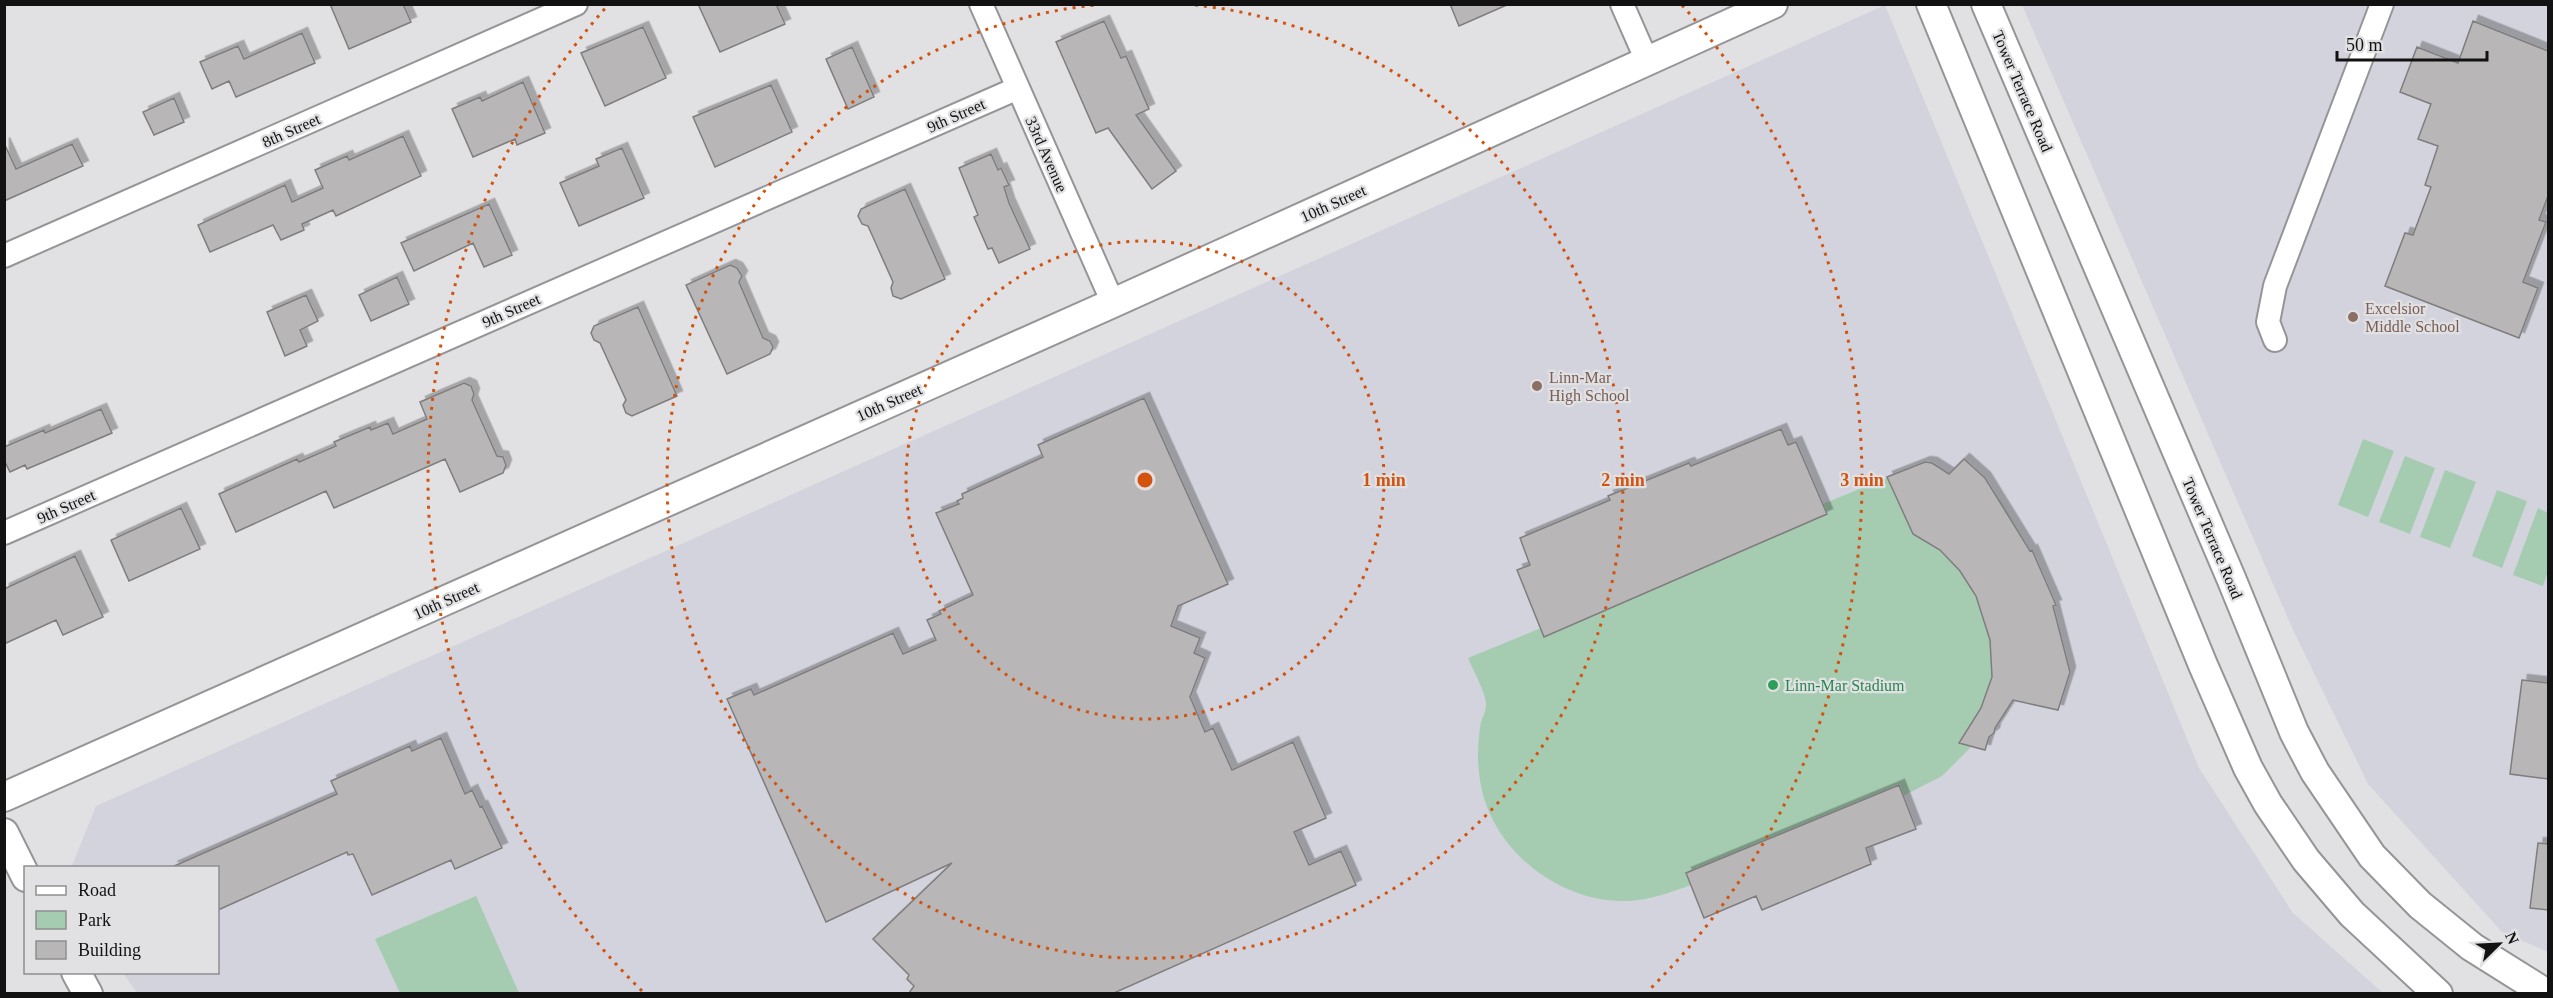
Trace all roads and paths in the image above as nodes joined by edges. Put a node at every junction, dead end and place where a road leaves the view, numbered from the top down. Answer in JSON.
{"nodes":[{"id":1,"x":576,"y":4,"type":"edge"},
{"id":2,"x":981,"y":4,"type":"edge"},
{"id":3,"x":1622,"y":4,"type":"edge"},
{"id":4,"x":1773,"y":4,"type":"edge"},
{"id":5,"x":1931,"y":4,"type":"edge"},
{"id":6,"x":1986,"y":4,"type":"edge"},
{"id":7,"x":2382,"y":4,"type":"edge"},
{"id":8,"x":1647,"y":61,"type":"junction"},
{"id":9,"x":1018,"y":88,"type":"junction"},
{"id":10,"x":4,"y":256,"type":"edge"},
{"id":11,"x":1113,"y":303,"type":"junction"},
{"id":12,"x":2275,"y":340,"type":"dead end"},
{"id":13,"x":4,"y":533,"type":"edge"},
{"id":14,"x":4,"y":797,"type":"edge"},
{"id":15,"x":4,"y":833,"type":"edge"},
{"id":16,"x":24,"y":872,"type":"edge"},
{"id":17,"x":2438,"y":993,"type":"edge"},
{"id":18,"x":2547,"y":993,"type":"edge"}],
"edges":[{"from":1,"to":10,"type":"street","name":"8th Street"},
{"from":2,"to":9,"type":"street","name":"33rd Avenue"},
{"from":3,"to":8,"type":"street"},
{"from":4,"to":8,"type":"street","name":"10th Street"},
{"from":5,"to":17,"type":"street"},
{"from":6,"to":18,"type":"street","name":"Tower Terrace Road"},
{"from":7,"to":12,"type":"street"},
{"from":8,"to":11,"type":"street","name":"10th Street"},
{"from":9,"to":11,"type":"street","name":"33rd Avenue"},
{"from":9,"to":13,"type":"street","name":"9th Street"},
{"from":11,"to":14,"type":"street","name":"10th Street"},
{"from":15,"to":16,"type":"street"}]}
